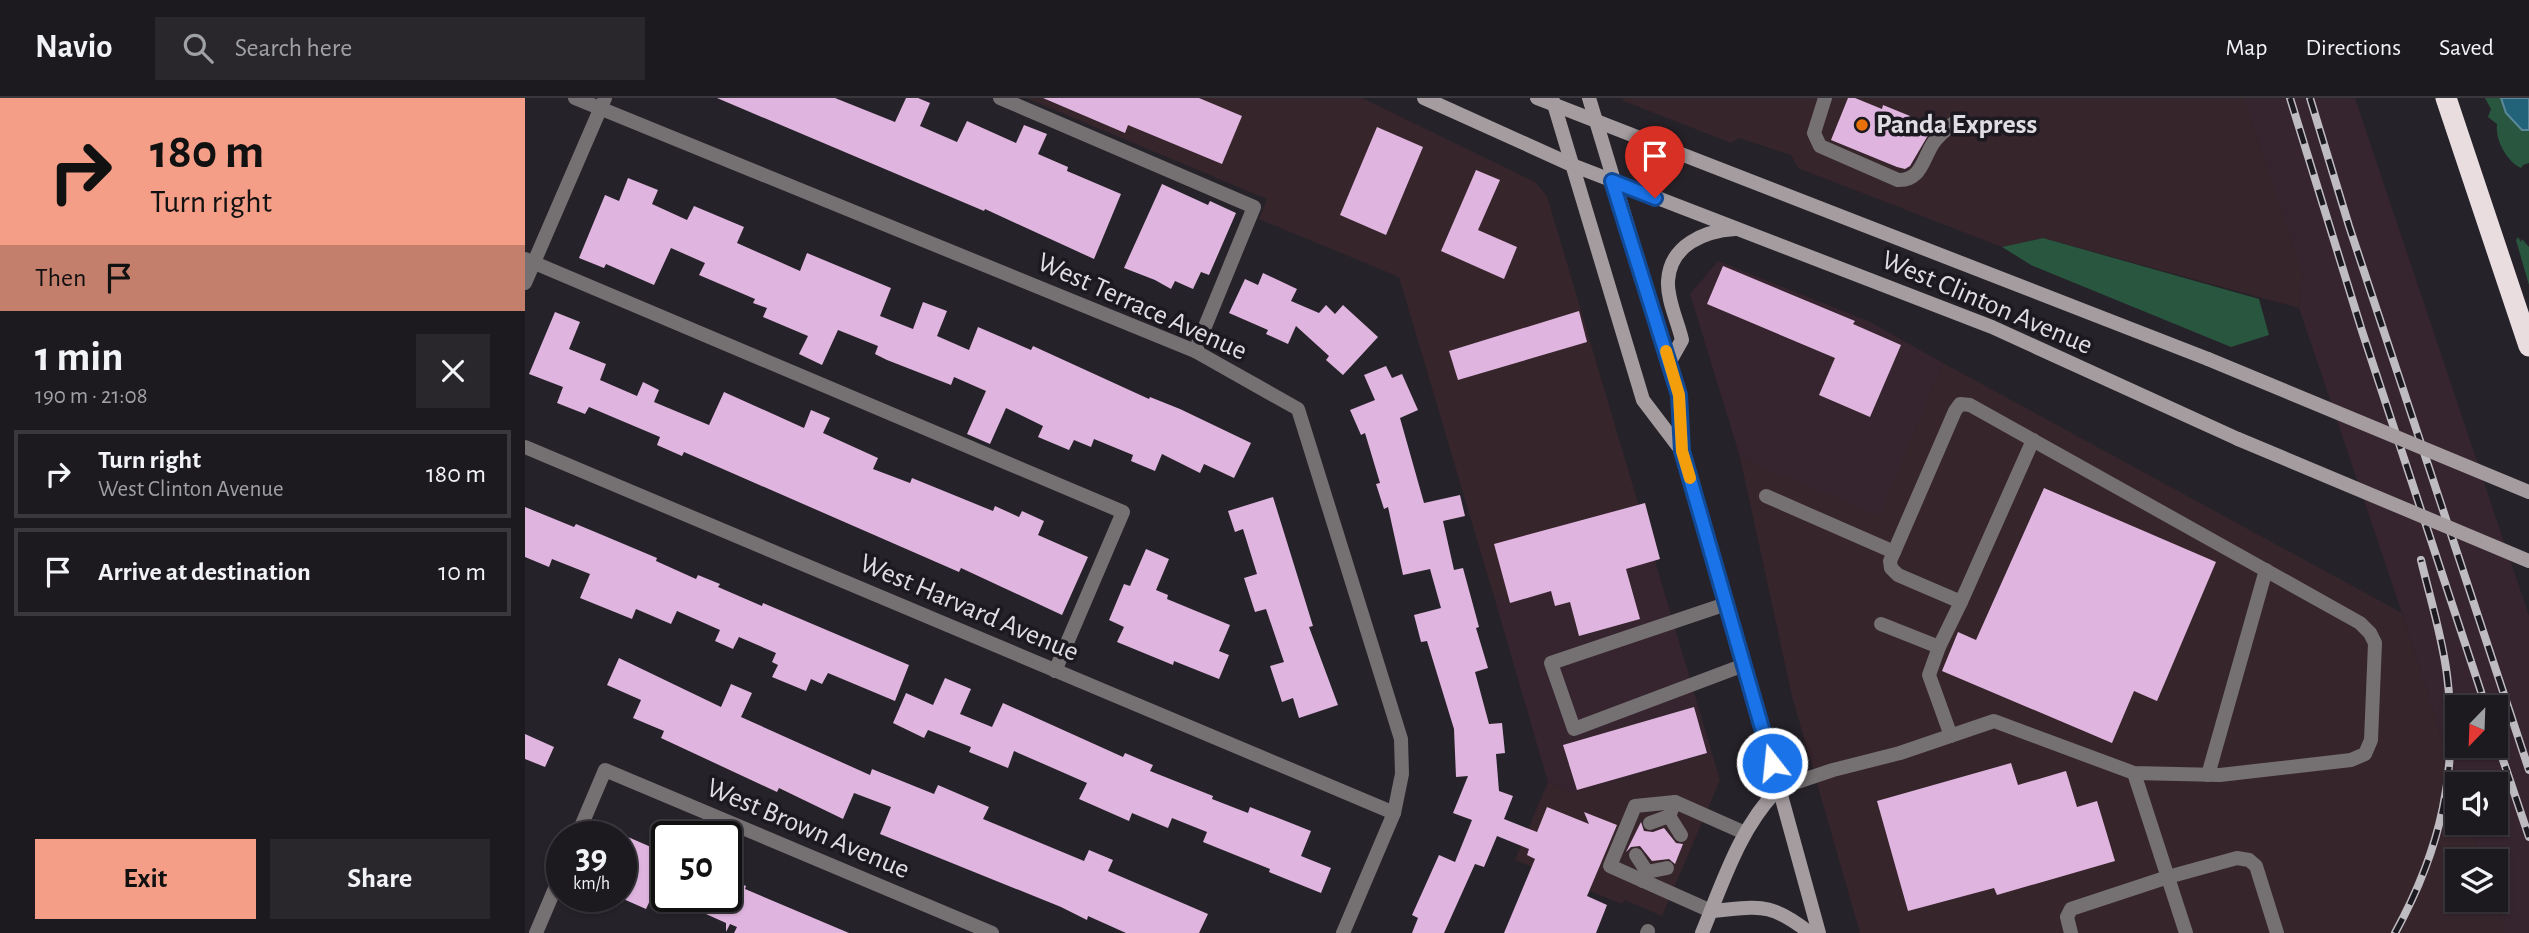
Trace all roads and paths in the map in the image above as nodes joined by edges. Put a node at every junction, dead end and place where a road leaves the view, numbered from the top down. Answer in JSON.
{"nodes":[{"id":1,"x":575,"y":98,"type":"edge"},
{"id":2,"x":1000,"y":98,"type":"edge"},
{"id":3,"x":1424,"y":98,"type":"edge"},
{"id":4,"x":1537,"y":98,"type":"edge"},
{"id":5,"x":1589,"y":98,"type":"edge"},
{"id":6,"x":1825,"y":98,"type":"edge"},
{"id":7,"x":2446,"y":98,"type":"edge"},
{"id":8,"x":1553,"y":102,"type":"edge"},
{"id":9,"x":602,"y":103,"type":"edge"},
{"id":10,"x":1595,"y":121,"type":"junction"},
{"id":11,"x":1955,"y":122,"type":"dead end"},
{"id":12,"x":1572,"y":165,"type":"junction"},
{"id":13,"x":1612,"y":181,"type":"junction"},
{"id":14,"x":1738,"y":229,"type":"junction"},
{"id":15,"x":529,"y":261,"type":"edge"},
{"id":16,"x":525,"y":283,"type":"edge"},
{"id":17,"x":2529,"y":346,"type":"edge"},
{"id":18,"x":1195,"y":351,"type":"junction"},
{"id":19,"x":1669,"y":363,"type":"junction"},
{"id":20,"x":2033,"y":440,"type":"junction"},
{"id":21,"x":525,"y":447,"type":"edge"},
{"id":22,"x":1682,"y":451,"type":"junction"},
{"id":23,"x":2529,"y":492,"type":"edge"},
{"id":24,"x":1766,"y":496,"type":"dead end"},
{"id":25,"x":1893,"y":552,"type":"junction"},
{"id":26,"x":2529,"y":561,"type":"edge"},
{"id":27,"x":2266,"y":570,"type":"junction"},
{"id":28,"x":1961,"y":602,"type":"junction"},
{"id":29,"x":1725,"y":604,"type":"junction"},
{"id":30,"x":1881,"y":624,"type":"dead end"},
{"id":31,"x":1939,"y":647,"type":"junction"},
{"id":32,"x":1744,"y":665,"type":"junction"},
{"id":33,"x":1055,"y":671,"type":"junction"},
{"id":34,"x":1951,"y":736,"type":"junction"},
{"id":35,"x":2134,"y":773,"type":"junction"},
{"id":36,"x":2208,"y":775,"type":"junction"},
{"id":37,"x":1779,"y":788,"type":"junction"},
{"id":38,"x":1675,"y":802,"type":"junction"},
{"id":39,"x":1394,"y":813,"type":"junction"},
{"id":40,"x":583,"y":821,"type":"edge"},
{"id":41,"x":1650,"y":822,"type":"dead end"},
{"id":42,"x":1667,"y":822,"type":"junction"},
{"id":43,"x":1745,"y":833,"type":"junction"},
{"id":44,"x":1681,"y":835,"type":"dead end"},
{"id":45,"x":1636,"y":855,"type":"dead end"},
{"id":46,"x":1667,"y":868,"type":"dead end"},
{"id":47,"x":1647,"y":871,"type":"junction"},
{"id":48,"x":2168,"y":877,"type":"junction"},
{"id":49,"x":546,"y":910,"type":"edge"},
{"id":50,"x":1711,"y":911,"type":"junction"},
{"id":51,"x":536,"y":933,"type":"edge"},
{"id":52,"x":992,"y":933,"type":"edge"},
{"id":53,"x":1343,"y":933,"type":"edge"},
{"id":54,"x":1702,"y":933,"type":"edge"},
{"id":55,"x":1810,"y":933,"type":"edge"},
{"id":56,"x":1818,"y":933,"type":"edge"},
{"id":57,"x":2071,"y":933,"type":"edge"},
{"id":58,"x":2186,"y":933,"type":"edge"},
{"id":59,"x":2277,"y":933,"type":"edge"}],
"edges":[{"from":1,"to":9,"type":"street","name":"West Terrace Avenue"},
{"from":2,"to":18,"type":"street"},
{"from":3,"to":12,"type":"main road","name":"West Clinton Avenue"},
{"from":4,"to":8,"type":"main road","name":"West Clinton Avenue"},
{"from":5,"to":10,"type":"main road"},
{"from":6,"to":11,"type":"street"},
{"from":7,"to":17,"type":"highway"},
{"from":8,"to":10,"type":"main road","name":"West Clinton Avenue"},
{"from":8,"to":12,"type":"main road"},
{"from":9,"to":15,"type":"street"},
{"from":9,"to":18,"type":"street","name":"West Terrace Avenue"},
{"from":10,"to":13,"type":"main road"},
{"from":10,"to":23,"type":"main road","name":"West Clinton Avenue","bridge":true},
{"from":12,"to":13,"type":"main road","name":"West Clinton Avenue"},
{"from":12,"to":22,"type":"main road"},
{"from":13,"to":14,"type":"main road","name":"West Clinton Avenue"},
{"from":13,"to":19,"type":"main road"},
{"from":14,"to":19,"type":"main road"},
{"from":14,"to":26,"type":"main road","name":"West Clinton Avenue","bridge":true},
{"from":15,"to":16,"type":"street"},
{"from":15,"to":33,"type":"street"},
{"from":18,"to":39,"type":"street","name":"West Terrace Avenue"},
{"from":19,"to":22,"type":"main road"},
{"from":20,"to":25,"type":"street"},
{"from":20,"to":27,"type":"street"},
{"from":20,"to":28,"type":"street"},
{"from":21,"to":33,"type":"street","name":"West Harvard Avenue"},
{"from":22,"to":29,"type":"main road"},
{"from":24,"to":25,"type":"street"},
{"from":25,"to":28,"type":"street"},
{"from":27,"to":36,"type":"street"},
{"from":27,"to":36,"type":"street"},
{"from":28,"to":31,"type":"street"},
{"from":29,"to":32,"type":"main road"},
{"from":29,"to":32,"type":"street"},
{"from":30,"to":31,"type":"street"},
{"from":31,"to":34,"type":"street"},
{"from":32,"to":37,"type":"main road"},
{"from":33,"to":39,"type":"street","name":"West Harvard Avenue"},
{"from":34,"to":35,"type":"street"},
{"from":34,"to":37,"type":"street"},
{"from":35,"to":36,"type":"street"},
{"from":35,"to":48,"type":"street"},
{"from":37,"to":43,"type":"main road"},
{"from":37,"to":56,"type":"main road"},
{"from":38,"to":42,"type":"street"},
{"from":38,"to":43,"type":"street"},
{"from":38,"to":47,"type":"street"},
{"from":39,"to":53,"type":"street","name":"West Terrace Avenue"},
{"from":40,"to":52,"type":"street","name":"West Brown Avenue"},
{"from":41,"to":42,"type":"street"},
{"from":42,"to":44,"type":"street"},
{"from":43,"to":50,"type":"main road"},
{"from":45,"to":47,"type":"street"},
{"from":46,"to":47,"type":"street"},
{"from":47,"to":50,"type":"street"},
{"from":48,"to":57,"type":"street"},
{"from":48,"to":58,"type":"street"},
{"from":48,"to":59,"type":"street"},
{"from":49,"to":51,"type":"street"},
{"from":50,"to":54,"type":"main road"},
{"from":50,"to":55,"type":"main road"}]}
